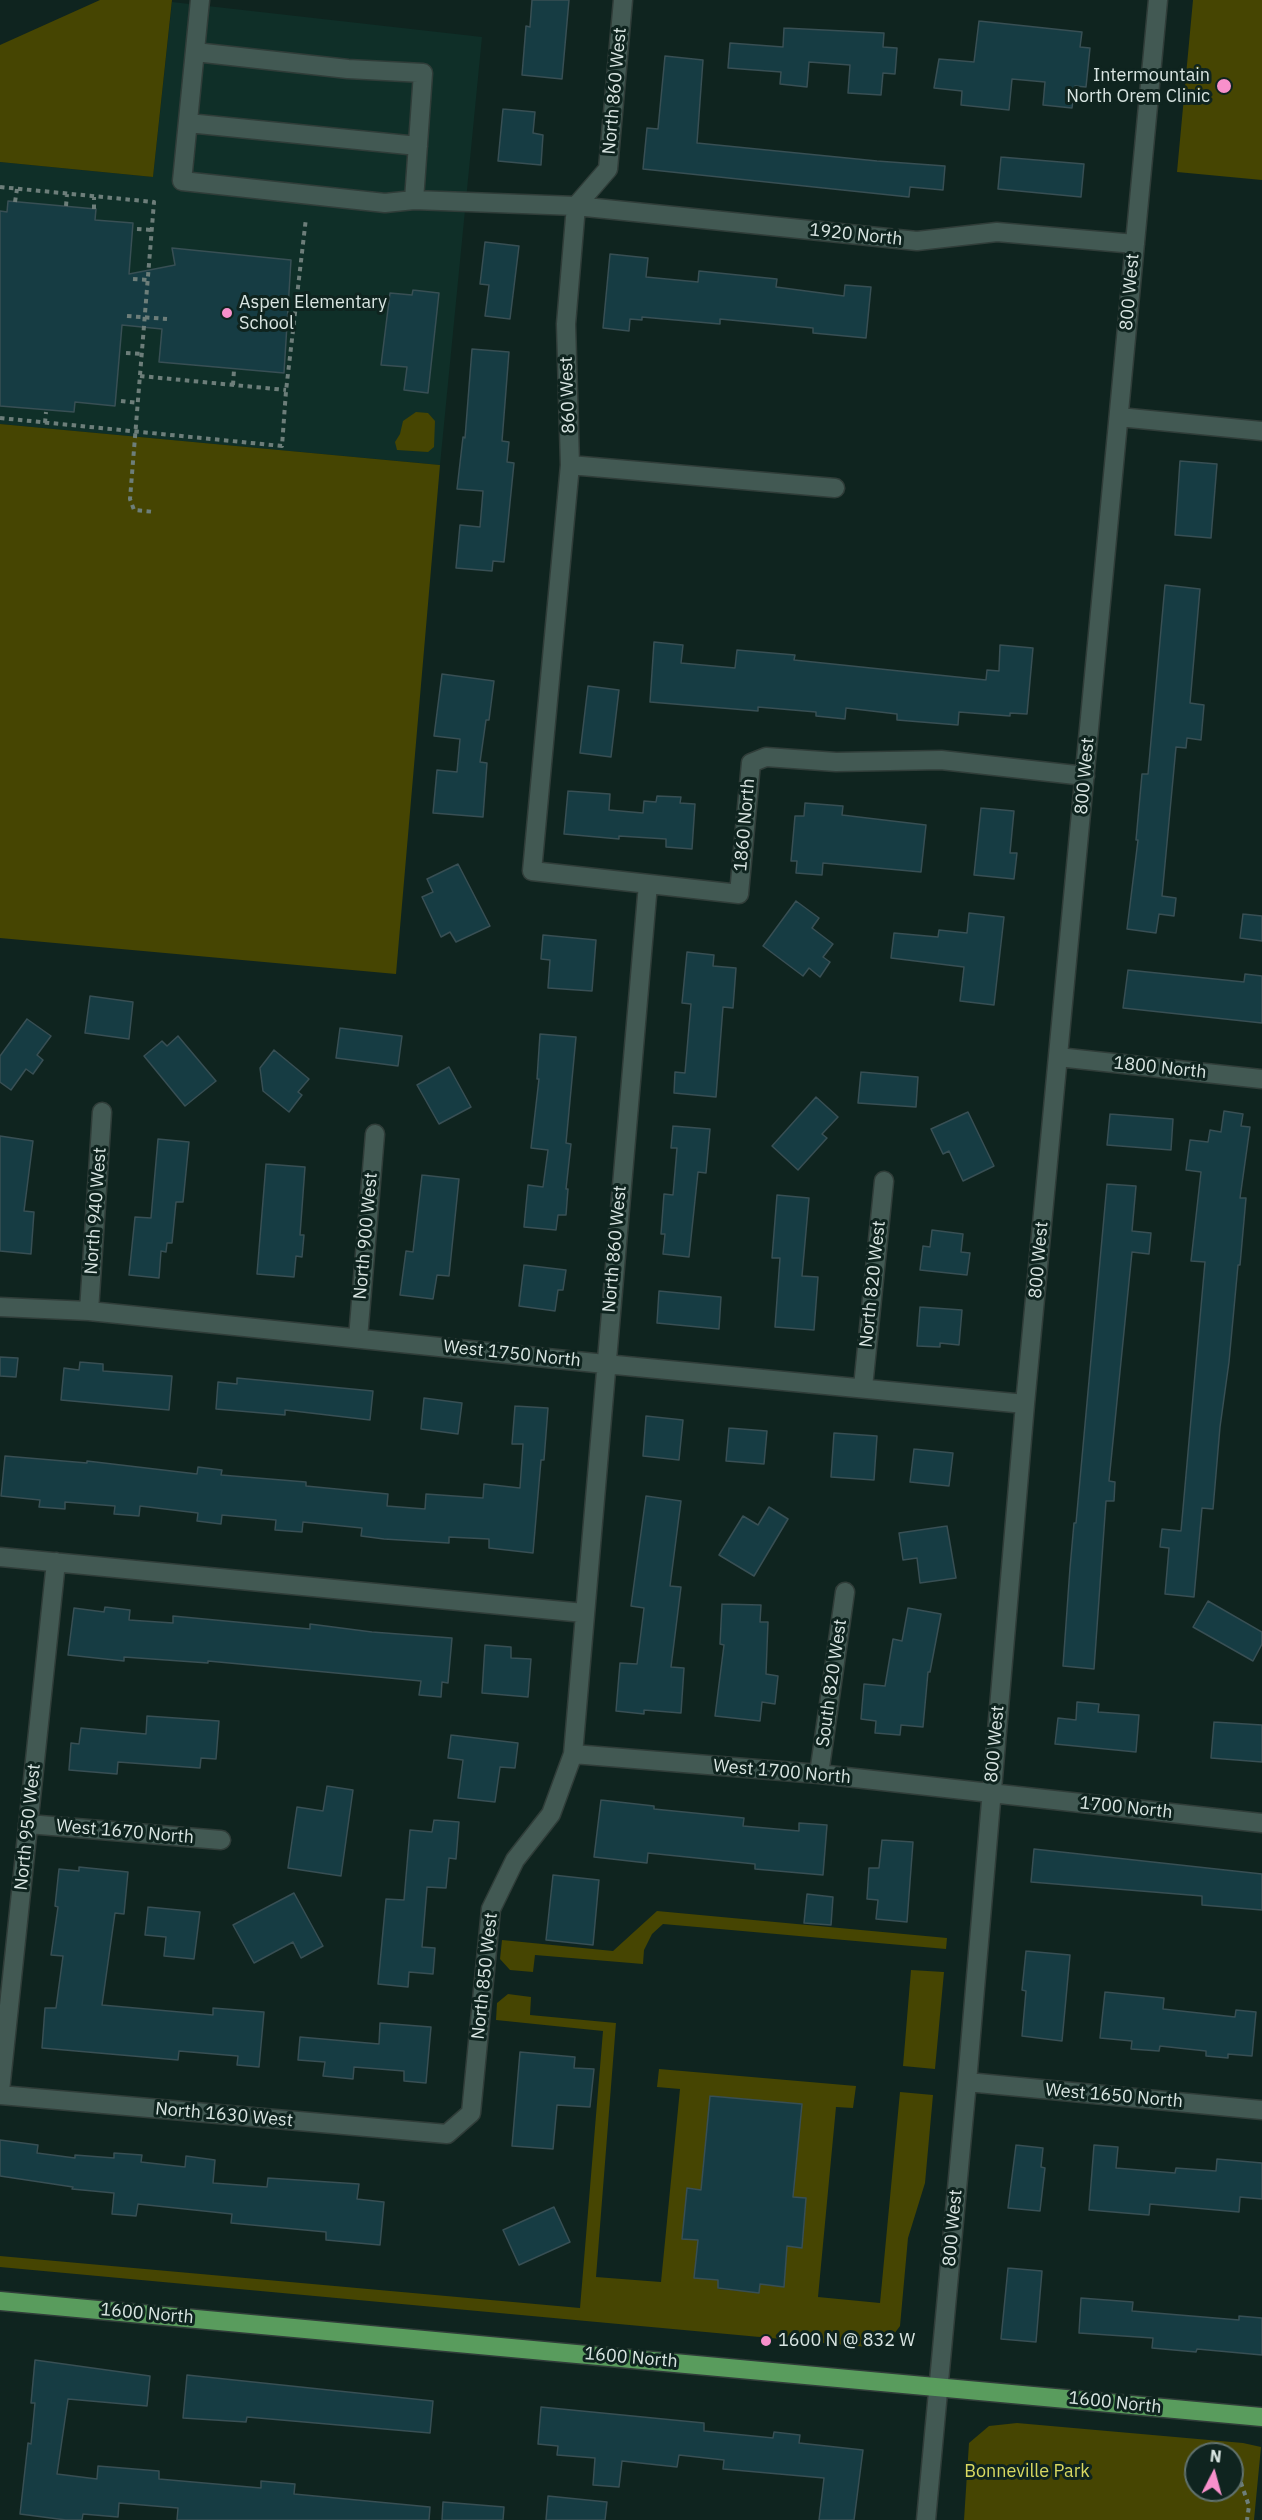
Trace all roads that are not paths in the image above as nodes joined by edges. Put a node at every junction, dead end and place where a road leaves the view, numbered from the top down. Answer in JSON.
{"nodes":[{"id":1,"x":200,"y":0,"type":"edge"},
{"id":2,"x":623,"y":0,"type":"edge"},
{"id":3,"x":1158,"y":0,"type":"edge"},
{"id":4,"x":195,"y":52,"type":"junction"},
{"id":5,"x":188,"y":123,"type":"junction"},
{"id":6,"x":418,"y":146,"type":"junction"},
{"id":7,"x":414,"y":200,"type":"junction"},
{"id":8,"x":576,"y":206,"type":"junction"},
{"id":9,"x":1135,"y":244,"type":"junction"},
{"id":10,"x":1119,"y":417,"type":"junction"},
{"id":11,"x":1262,"y":431,"type":"edge"},
{"id":12,"x":570,"y":465,"type":"junction"},
{"id":13,"x":835,"y":488,"type":"dead end"},
{"id":14,"x":542,"y":752,"type":"joint"},
{"id":15,"x":1085,"y":776,"type":"junction"},
{"id":16,"x":648,"y":884,"type":"junction"},
{"id":17,"x":1058,"y":1057,"type":"junction"},
{"id":18,"x":1262,"y":1079,"type":"edge"},
{"id":19,"x":102,"y":1112,"type":"dead end"},
{"id":20,"x":375,"y":1134,"type":"dead end"},
{"id":21,"x":884,"y":1182,"type":"dead end"},
{"id":22,"x":0,"y":1306,"type":"edge"},
{"id":23,"x":89,"y":1311,"type":"junction"},
{"id":24,"x":358,"y":1338,"type":"junction"},
{"id":25,"x":605,"y":1364,"type":"junction"},
{"id":26,"x":863,"y":1387,"type":"junction"},
{"id":27,"x":1025,"y":1404,"type":"junction"},
{"id":28,"x":0,"y":1557,"type":"edge"},
{"id":29,"x":56,"y":1562,"type":"junction"},
{"id":30,"x":845,"y":1592,"type":"dead end"},
{"id":31,"x":584,"y":1613,"type":"junction"},
{"id":32,"x":573,"y":1754,"type":"junction"},
{"id":33,"x":819,"y":1774,"type":"junction"},
{"id":34,"x":991,"y":1794,"type":"junction"},
{"id":35,"x":1262,"y":1823,"type":"edge"},
{"id":36,"x":28,"y":1824,"type":"junction"},
{"id":37,"x":221,"y":1840,"type":"dead end"},
{"id":38,"x":967,"y":2082,"type":"junction"},
{"id":39,"x":0,"y":2093,"type":"edge"},
{"id":40,"x":1262,"y":2110,"type":"edge"},
{"id":41,"x":447,"y":2134,"type":"joint"},
{"id":42,"x":0,"y":2301,"type":"edge"},
{"id":43,"x":939,"y":2386,"type":"junction"},
{"id":44,"x":1262,"y":2417,"type":"edge"},
{"id":45,"x":926,"y":2520,"type":"edge"}],
"edges":[{"from":1,"to":4,"type":"street"},
{"from":2,"to":8,"type":"street","name":"North 860 West"},
{"from":3,"to":9,"type":"street","name":"800 West"},
{"from":4,"to":5,"type":"street"},
{"from":4,"to":6,"type":"street"},
{"from":5,"to":6,"type":"street"},
{"from":5,"to":7,"type":"street","name":"1920 North"},
{"from":6,"to":7,"type":"street"},
{"from":7,"to":8,"type":"street","name":"1920 North"},
{"from":8,"to":9,"type":"street","name":"1920 North"},
{"from":8,"to":12,"type":"street","name":"860 West"},
{"from":9,"to":10,"type":"street","name":"800 West"},
{"from":10,"to":11,"type":"street"},
{"from":10,"to":15,"type":"street","name":"800 West"},
{"from":12,"to":13,"type":"street"},
{"from":12,"to":14,"type":"street","name":"860 West"},
{"from":14,"to":16,"type":"street","name":"1860 North"},
{"from":15,"to":16,"type":"street","name":"1860 North"},
{"from":15,"to":17,"type":"street","name":"800 West"},
{"from":16,"to":25,"type":"street","name":"North 860 West"},
{"from":17,"to":18,"type":"street","name":"1800 North"},
{"from":17,"to":27,"type":"street","name":"800 West"},
{"from":19,"to":23,"type":"street","name":"North 940 West"},
{"from":20,"to":24,"type":"street","name":"North 900 West"},
{"from":21,"to":26,"type":"street","name":"North 820 West"},
{"from":22,"to":23,"type":"street","name":"West 1750 North"},
{"from":23,"to":24,"type":"street","name":"West 1750 North"},
{"from":24,"to":25,"type":"street","name":"West 1750 North"},
{"from":25,"to":26,"type":"street","name":"West 1750 North"},
{"from":25,"to":31,"type":"street","name":"North 860 West"},
{"from":26,"to":27,"type":"street","name":"West 1750 North"},
{"from":27,"to":34,"type":"street","name":"800 West"},
{"from":28,"to":29,"type":"street"},
{"from":29,"to":31,"type":"street"},
{"from":29,"to":36,"type":"street","name":"North 950 West"},
{"from":30,"to":33,"type":"street","name":"South 820 West"},
{"from":31,"to":32,"type":"street","name":"North 850 West"},
{"from":32,"to":33,"type":"street","name":"West 1700 North"},
{"from":32,"to":41,"type":"street","name":"North 850 West"},
{"from":33,"to":34,"type":"street","name":"West 1700 North"},
{"from":34,"to":35,"type":"street","name":"1700 North"},
{"from":34,"to":38,"type":"street","name":"800 West"},
{"from":36,"to":37,"type":"street","name":"West 1670 North"},
{"from":36,"to":39,"type":"street","name":"North 950 West"},
{"from":38,"to":40,"type":"street","name":"West 1650 North"},
{"from":38,"to":43,"type":"street","name":"800 West"},
{"from":39,"to":41,"type":"street","name":"North 1630 West"},
{"from":42,"to":43,"type":"main road","name":"1600 North"},
{"from":43,"to":44,"type":"main road","name":"1600 North"},
{"from":43,"to":45,"type":"street","name":"800 West"}]}
